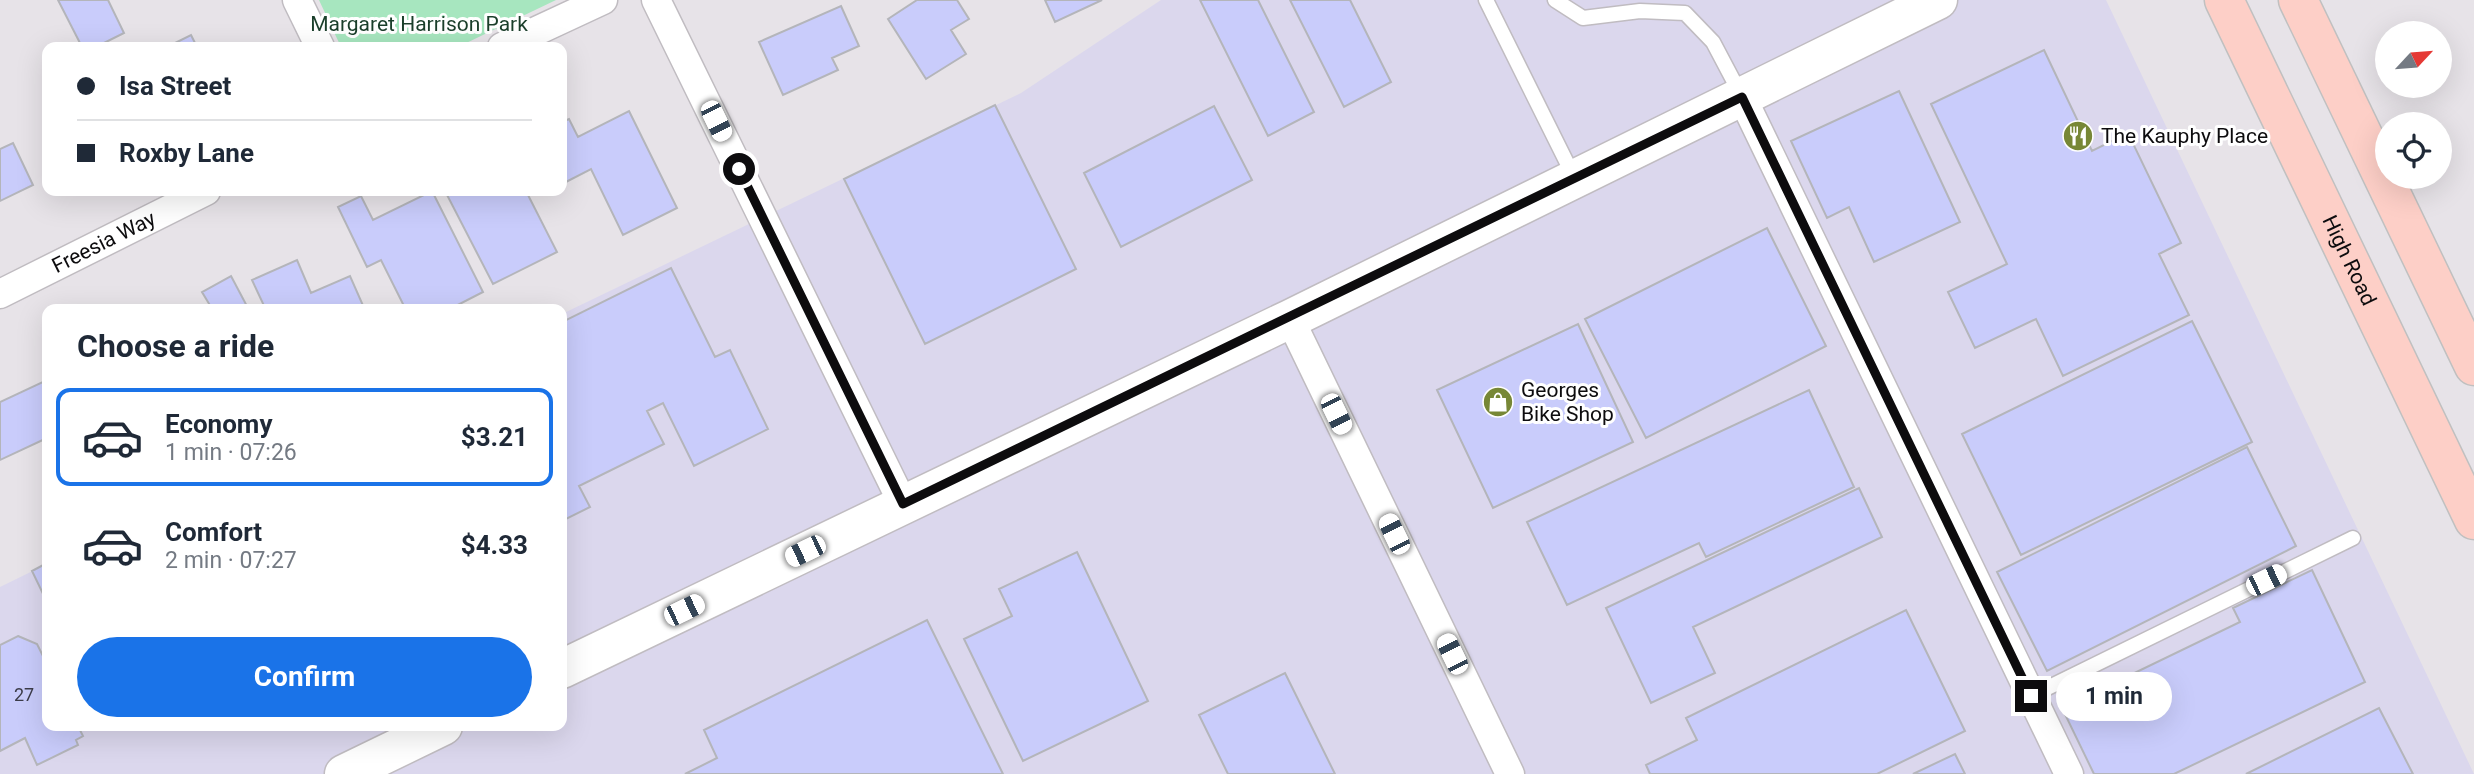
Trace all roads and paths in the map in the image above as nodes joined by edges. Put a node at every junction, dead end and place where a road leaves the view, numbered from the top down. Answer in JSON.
{"nodes":[{"id":1,"x":297,"y":0,"type":"edge"},
{"id":2,"x":603,"y":0,"type":"edge"},
{"id":3,"x":656,"y":0,"type":"edge"},
{"id":4,"x":1486,"y":0,"type":"edge"},
{"id":5,"x":1555,"y":0,"type":"edge"},
{"id":6,"x":2224,"y":0,"type":"edge"},
{"id":7,"x":2298,"y":0,"type":"edge"},
{"id":8,"x":1924,"y":3,"type":"edge"},
{"id":9,"x":318,"y":42,"type":"edge"},
{"id":10,"x":513,"y":42,"type":"edge"},
{"id":11,"x":1742,"y":97,"type":"junction"},
{"id":12,"x":1575,"y":180,"type":"junction"},
{"id":13,"x":196,"y":196,"type":"edge"},
{"id":14,"x":0,"y":294,"type":"edge"},
{"id":15,"x":1290,"y":319,"type":"junction"},
{"id":16,"x":2474,"y":366,"type":"edge"},
{"id":17,"x":903,"y":504,"type":"junction"},
{"id":18,"x":2474,"y":520,"type":"edge"},
{"id":19,"x":2353,"y":538,"type":"dead end"},
{"id":20,"x":567,"y":667,"type":"edge"},
{"id":21,"x":2031,"y":696,"type":"junction"},
{"id":22,"x":433,"y":731,"type":"edge"},
{"id":23,"x":344,"y":774,"type":"edge"},
{"id":24,"x":1510,"y":774,"type":"edge"},
{"id":25,"x":2069,"y":774,"type":"edge"}],
"edges":[{"from":1,"to":9,"type":"street"},
{"from":2,"to":10,"type":"street"},
{"from":3,"to":17,"type":"street"},
{"from":4,"to":12,"type":"lane"},
{"from":5,"to":11,"type":"lane"},
{"from":6,"to":18,"type":"main road","name":"High Road"},
{"from":7,"to":16,"type":"main road"},
{"from":8,"to":11,"type":"street"},
{"from":11,"to":12,"type":"street"},
{"from":11,"to":21,"type":"street"},
{"from":12,"to":15,"type":"street"},
{"from":13,"to":14,"type":"street","name":"Freesia Way"},
{"from":15,"to":17,"type":"street"},
{"from":15,"to":24,"type":"street"},
{"from":17,"to":20,"type":"street"},
{"from":19,"to":21,"type":"lane"},
{"from":21,"to":25,"type":"street"},
{"from":22,"to":23,"type":"street"}]}
